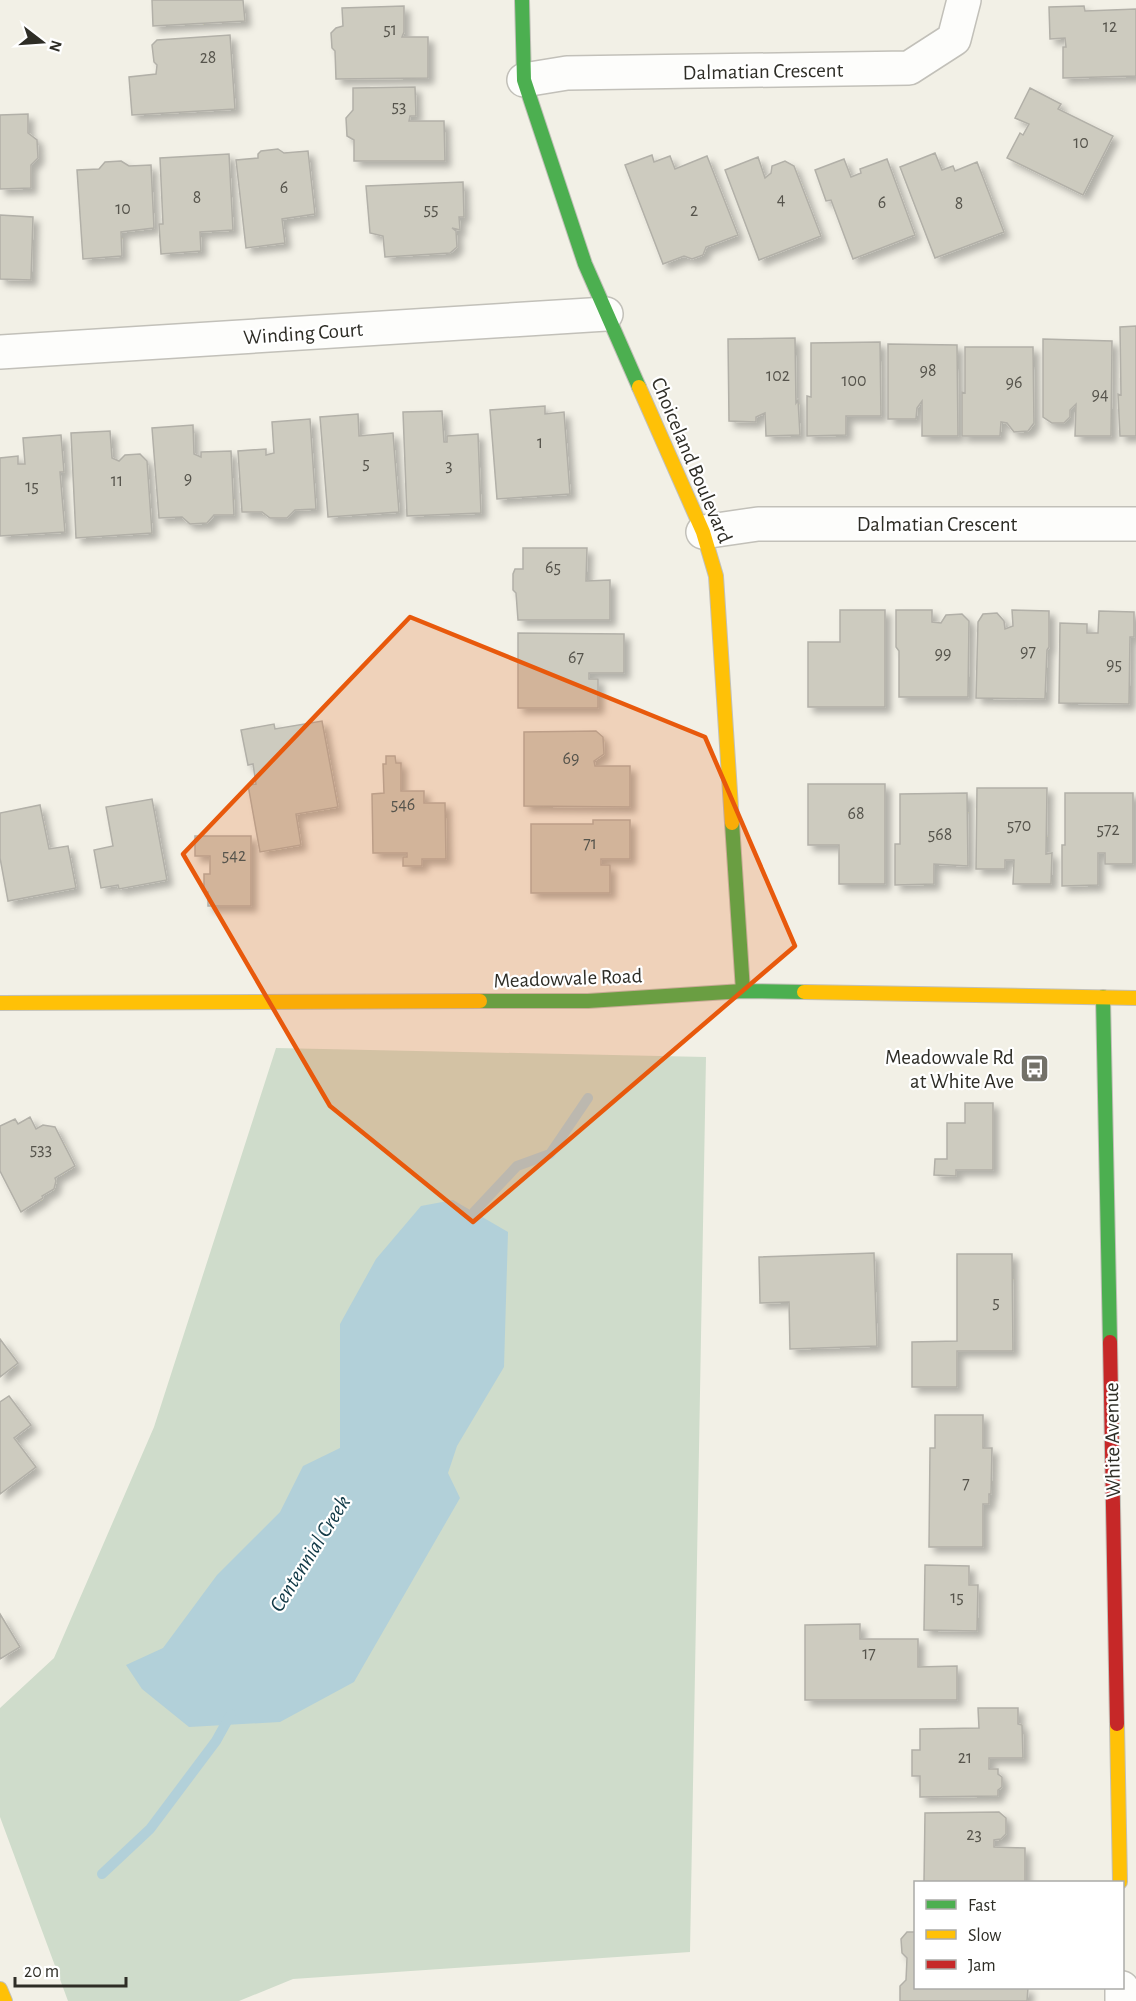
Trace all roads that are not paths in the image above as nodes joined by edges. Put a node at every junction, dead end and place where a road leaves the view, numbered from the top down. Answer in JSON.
{"nodes":[{"id":1,"x":522,"y":0,"type":"edge"},
{"id":2,"x":964,"y":0,"type":"edge"},
{"id":3,"x":524,"y":80,"type":"junction"},
{"id":4,"x":606,"y":314,"type":"junction"},
{"id":5,"x":0,"y":352,"type":"edge"},
{"id":6,"x":1136,"y":524,"type":"edge"},
{"id":7,"x":703,"y":532,"type":"junction"},
{"id":8,"x":743,"y":991,"type":"junction"},
{"id":9,"x":1103,"y":997,"type":"junction"},
{"id":10,"x":1136,"y":998,"type":"edge"},
{"id":11,"x":0,"y":1004,"type":"edge"},
{"id":12,"x":1120,"y":1881,"type":"edge"},
{"id":13,"x":0,"y":1989,"type":"edge"},
{"id":14,"x":5,"y":2001,"type":"edge"}],
"edges":[{"from":1,"to":3,"type":"street","name":"Choiceland Boulevard"},
{"from":2,"to":3,"type":"street","name":"Dalmatian Crescent"},
{"from":3,"to":4,"type":"street","name":"Choiceland Boulevard"},
{"from":4,"to":5,"type":"street","name":"Winding Court"},
{"from":4,"to":7,"type":"street","name":"Choiceland Boulevard"},
{"from":6,"to":7,"type":"street","name":"Dalmatian Crescent"},
{"from":7,"to":8,"type":"street","name":"Choiceland Boulevard"},
{"from":8,"to":9,"type":"street","name":"Meadowvale Road"},
{"from":8,"to":11,"type":"street","name":"Meadowvale Road"},
{"from":9,"to":10,"type":"street","name":"Meadowvale Road"},
{"from":9,"to":12,"type":"street","name":"White Avenue"},
{"from":13,"to":14,"type":"street"}]}
